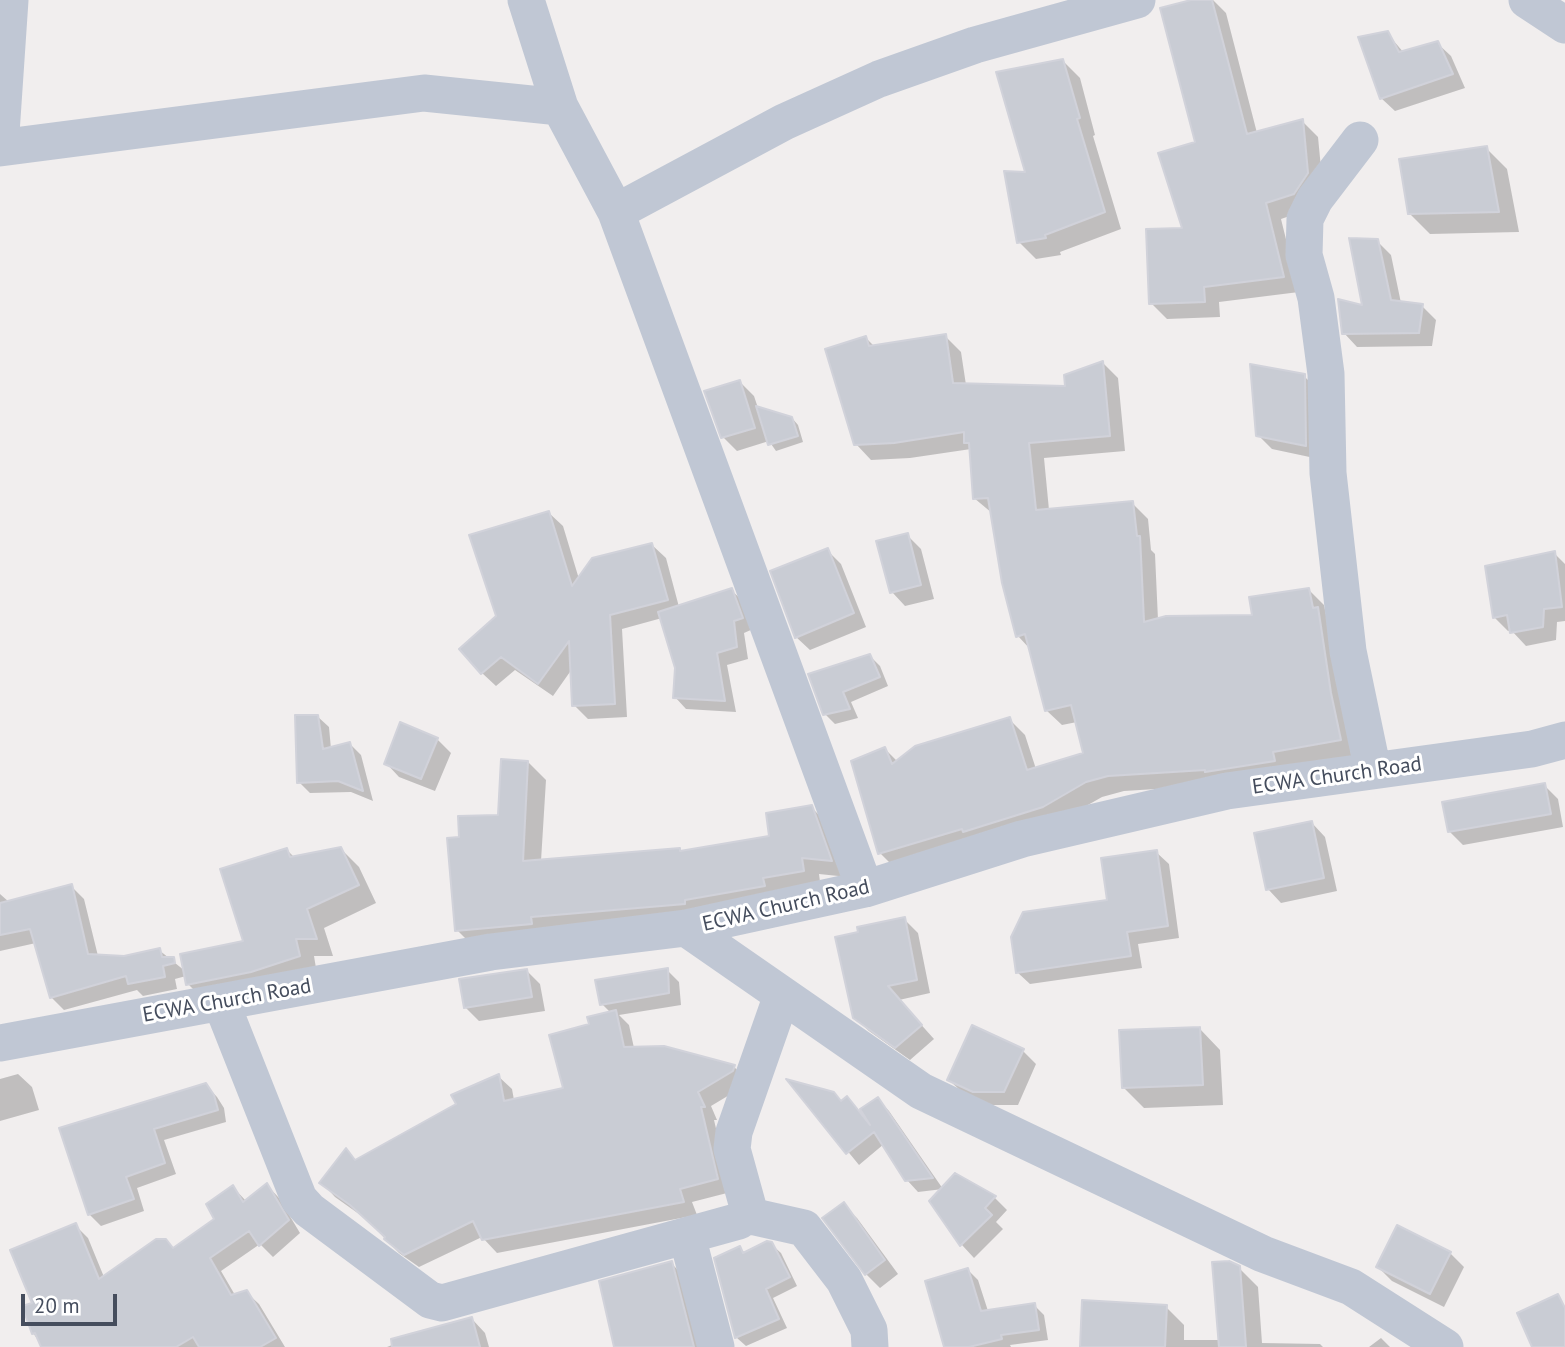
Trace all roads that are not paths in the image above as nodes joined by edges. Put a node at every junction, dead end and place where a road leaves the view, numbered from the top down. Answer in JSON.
{"nodes":[{"id":1,"x":10,"y":0,"type":"edge"},
{"id":2,"x":526,"y":0,"type":"edge"},
{"id":3,"x":1138,"y":0,"type":"edge"},
{"id":4,"x":1527,"y":0,"type":"edge"},
{"id":5,"x":1565,"y":25,"type":"edge"},
{"id":6,"x":560,"y":107,"type":"junction"},
{"id":7,"x":1360,"y":140,"type":"dead end"},
{"id":8,"x":616,"y":212,"type":"junction"},
{"id":9,"x":1565,"y":740,"type":"edge"},
{"id":10,"x":1373,"y":771,"type":"junction"},
{"id":11,"x":865,"y":889,"type":"junction"},
{"id":12,"x":686,"y":928,"type":"junction"},
{"id":13,"x":782,"y":995,"type":"junction"},
{"id":14,"x":220,"y":1002,"type":"junction"},
{"id":15,"x":0,"y":1043,"type":"edge"},
{"id":16,"x":746,"y":1214,"type":"junction"},
{"id":17,"x":687,"y":1236,"type":"junction"},
{"id":18,"x":716,"y":1347,"type":"edge"},
{"id":19,"x":870,"y":1347,"type":"edge"},
{"id":20,"x":1445,"y":1347,"type":"edge"}],
"edges":[{"from":1,"to":6,"type":"street"},
{"from":2,"to":6,"type":"street"},
{"from":3,"to":8,"type":"street"},
{"from":4,"to":5,"type":"street"},
{"from":6,"to":8,"type":"street"},
{"from":7,"to":10,"type":"street"},
{"from":8,"to":11,"type":"street"},
{"from":9,"to":10,"type":"street","name":"ECWA Church Road"},
{"from":10,"to":11,"type":"street","name":"ECWA Church Road"},
{"from":11,"to":12,"type":"street","name":"ECWA Church Road"},
{"from":12,"to":13,"type":"street"},
{"from":12,"to":14,"type":"street","name":"ECWA Church Road"},
{"from":13,"to":16,"type":"street"},
{"from":13,"to":20,"type":"street"},
{"from":14,"to":15,"type":"street","name":"ECWA Church Road"},
{"from":14,"to":17,"type":"street"},
{"from":16,"to":17,"type":"street"},
{"from":16,"to":19,"type":"street"},
{"from":17,"to":18,"type":"street"}]}
